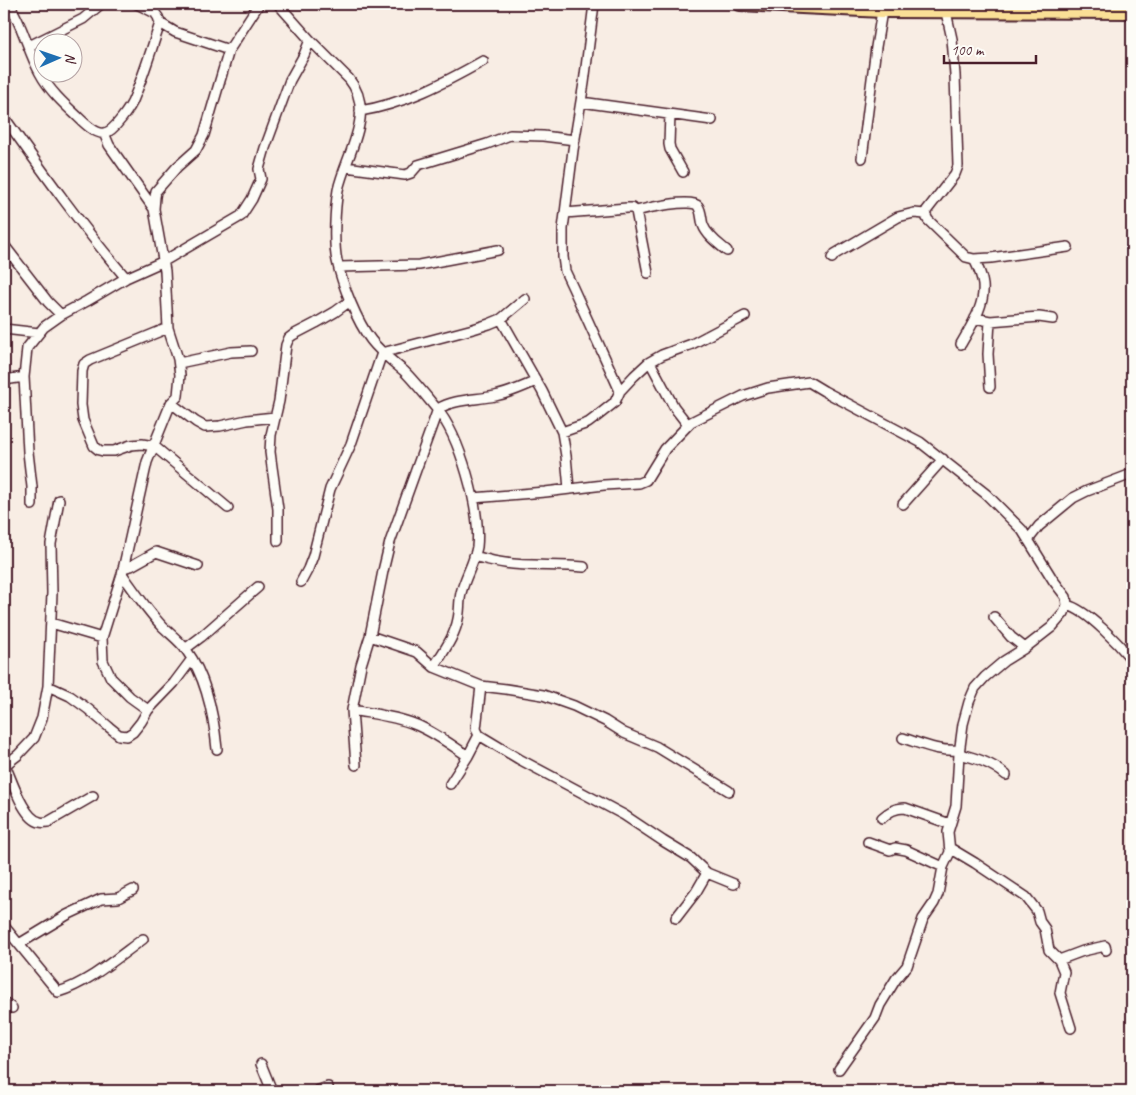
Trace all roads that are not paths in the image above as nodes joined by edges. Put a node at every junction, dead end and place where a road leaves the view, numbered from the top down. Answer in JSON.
{"nodes":[{"id":1,"x":10,"y":4,"type":"edge"},
{"id":2,"x":101,"y":4,"type":"edge"},
{"id":3,"x":137,"y":4,"type":"edge"},
{"id":4,"x":259,"y":4,"type":"edge"},
{"id":5,"x":278,"y":4,"type":"edge"},
{"id":6,"x":594,"y":4,"type":"edge"},
{"id":7,"x":740,"y":4,"type":"edge"},
{"id":8,"x":882,"y":11,"type":"junction"},
{"id":9,"x":946,"y":12,"type":"junction"},
{"id":10,"x":1132,"y":12,"type":"edge"},
{"id":11,"x":160,"y":23,"type":"junction"},
{"id":12,"x":310,"y":40,"type":"junction"},
{"id":13,"x":28,"y":46,"type":"junction"},
{"id":14,"x":229,"y":50,"type":"junction"},
{"id":15,"x":483,"y":61,"type":"dead end"},
{"id":16,"x":581,"y":102,"type":"junction"},
{"id":17,"x":360,"y":111,"type":"junction"},
{"id":18,"x":670,"y":114,"type":"junction"},
{"id":19,"x":4,"y":117,"type":"edge"},
{"id":20,"x":712,"y":120,"type":"dead end"},
{"id":21,"x":104,"y":133,"type":"junction"},
{"id":22,"x":575,"y":140,"type":"junction"},
{"id":23,"x":862,"y":158,"type":"dead end"},
{"id":24,"x":346,"y":167,"type":"junction"},
{"id":25,"x":683,"y":172,"type":"dead end"},
{"id":26,"x":154,"y":209,"type":"junction"},
{"id":27,"x":636,"y":211,"type":"junction"},
{"id":28,"x":565,"y":213,"type":"junction"},
{"id":29,"x":925,"y":214,"type":"junction"},
{"id":30,"x":4,"y":246,"type":"edge"},
{"id":31,"x":1068,"y":246,"type":"dead end"},
{"id":32,"x":498,"y":250,"type":"dead end"},
{"id":33,"x":727,"y":251,"type":"dead end"},
{"id":34,"x":832,"y":258,"type":"dead end"},
{"id":35,"x":974,"y":259,"type":"junction"},
{"id":36,"x":164,"y":260,"type":"junction"},
{"id":37,"x":338,"y":267,"type":"junction"},
{"id":38,"x":648,"y":273,"type":"dead end"},
{"id":39,"x":126,"y":278,"type":"junction"},
{"id":40,"x":525,"y":299,"type":"dead end"},
{"id":41,"x":350,"y":301,"type":"junction"},
{"id":42,"x":61,"y":314,"type":"junction"},
{"id":43,"x":745,"y":316,"type":"dead end"},
{"id":44,"x":975,"y":318,"type":"junction"},
{"id":45,"x":1053,"y":318,"type":"dead end"},
{"id":46,"x":501,"y":319,"type":"junction"},
{"id":47,"x":990,"y":321,"type":"junction"},
{"id":48,"x":168,"y":328,"type":"junction"},
{"id":49,"x":4,"y":329,"type":"edge"},
{"id":50,"x":39,"y":333,"type":"junction"},
{"id":51,"x":961,"y":344,"type":"dead end"},
{"id":52,"x":251,"y":351,"type":"dead end"},
{"id":53,"x":382,"y":353,"type":"junction"},
{"id":54,"x":650,"y":362,"type":"junction"},
{"id":55,"x":179,"y":363,"type":"junction"},
{"id":56,"x":24,"y":377,"type":"junction"},
{"id":57,"x":4,"y":380,"type":"edge"},
{"id":58,"x":536,"y":381,"type":"junction"},
{"id":59,"x":990,"y":387,"type":"dead end"},
{"id":60,"x":620,"y":391,"type":"junction"},
{"id":61,"x":171,"y":403,"type":"junction"},
{"id":62,"x":438,"y":409,"type":"junction"},
{"id":63,"x":275,"y":417,"type":"junction"},
{"id":64,"x":688,"y":425,"type":"junction"},
{"id":65,"x":562,"y":432,"type":"junction"},
{"id":66,"x":154,"y":446,"type":"junction"},
{"id":67,"x":943,"y":459,"type":"junction"},
{"id":68,"x":1132,"y":472,"type":"edge"},
{"id":69,"x":568,"y":489,"type":"junction"},
{"id":70,"x":473,"y":498,"type":"junction"},
{"id":71,"x":59,"y":500,"type":"dead end"},
{"id":72,"x":32,"y":504,"type":"dead end"},
{"id":73,"x":903,"y":504,"type":"dead end"},
{"id":74,"x":228,"y":508,"type":"dead end"},
{"id":75,"x":1028,"y":540,"type":"junction"},
{"id":76,"x":278,"y":541,"type":"dead end"},
{"id":77,"x":474,"y":556,"type":"junction"},
{"id":78,"x":198,"y":566,"type":"dead end"},
{"id":79,"x":584,"y":567,"type":"dead end"},
{"id":80,"x":122,"y":571,"type":"junction"},
{"id":81,"x":300,"y":582,"type":"dead end"},
{"id":82,"x":258,"y":587,"type":"dead end"},
{"id":83,"x":1067,"y":605,"type":"junction"},
{"id":84,"x":994,"y":617,"type":"dead end"},
{"id":85,"x":51,"y":623,"type":"junction"},
{"id":86,"x":370,"y":636,"type":"junction"},
{"id":87,"x":102,"y":638,"type":"junction"},
{"id":88,"x":1024,"y":648,"type":"junction"},
{"id":89,"x":185,"y":649,"type":"junction"},
{"id":90,"x":192,"y":659,"type":"junction"},
{"id":91,"x":1132,"y":660,"type":"edge"},
{"id":92,"x":434,"y":666,"type":"junction"},
{"id":93,"x":48,"y":686,"type":"junction"},
{"id":94,"x":481,"y":686,"type":"junction"},
{"id":95,"x":148,"y":710,"type":"junction"},
{"id":96,"x":352,"y":710,"type":"junction"},
{"id":97,"x":479,"y":736,"type":"junction"},
{"id":98,"x":903,"y":738,"type":"dead end"},
{"id":99,"x":217,"y":749,"type":"dead end"},
{"id":100,"x":959,"y":752,"type":"junction"},
{"id":101,"x":468,"y":756,"type":"junction"},
{"id":102,"x":4,"y":764,"type":"edge"},
{"id":103,"x":356,"y":765,"type":"dead end"},
{"id":104,"x":1006,"y":775,"type":"dead end"},
{"id":105,"x":450,"y":784,"type":"dead end"},
{"id":106,"x":729,"y":791,"type":"dead end"},
{"id":107,"x":93,"y":796,"type":"dead end"},
{"id":108,"x":882,"y":818,"type":"dead end"},
{"id":109,"x":950,"y":824,"type":"junction"},
{"id":110,"x":868,"y":842,"type":"dead end"},
{"id":111,"x":950,"y":848,"type":"junction"},
{"id":112,"x":943,"y":867,"type":"junction"},
{"id":113,"x":707,"y":873,"type":"junction"},
{"id":114,"x":734,"y":884,"type":"dead end"},
{"id":115,"x":133,"y":890,"type":"dead end"},
{"id":116,"x":676,"y":918,"type":"dead end"},
{"id":117,"x":4,"y":926,"type":"edge"},
{"id":118,"x":143,"y":940,"type":"dead end"},
{"id":119,"x":20,"y":944,"type":"junction"},
{"id":120,"x":1106,"y":950,"type":"dead end"},
{"id":121,"x":1059,"y":960,"type":"junction"},
{"id":122,"x":4,"y":1002,"type":"edge"},
{"id":123,"x":12,"y":1008,"type":"dead end"},
{"id":124,"x":1071,"y":1028,"type":"dead end"},
{"id":125,"x":261,"y":1064,"type":"dead end"},
{"id":126,"x":838,"y":1069,"type":"dead end"},
{"id":127,"x":328,"y":1088,"type":"dead end"},
{"id":128,"x":272,"y":1091,"type":"edge"},
{"id":129,"x":317,"y":1091,"type":"edge"}],
"edges":[{"from":1,"to":13,"type":"street"},
{"from":2,"to":13,"type":"street"},
{"from":3,"to":11,"type":"street"},
{"from":4,"to":14,"type":"street"},
{"from":5,"to":12,"type":"street"},
{"from":6,"to":16,"type":"street"},
{"from":7,"to":8,"type":"highway"},
{"from":8,"to":9,"type":"highway"},
{"from":8,"to":23,"type":"street"},
{"from":9,"to":10,"type":"highway"},
{"from":9,"to":29,"type":"street"},
{"from":11,"to":14,"type":"street"},
{"from":11,"to":21,"type":"street"},
{"from":12,"to":17,"type":"street"},
{"from":12,"to":36,"type":"street"},
{"from":13,"to":21,"type":"street"},
{"from":14,"to":26,"type":"street"},
{"from":15,"to":17,"type":"street"},
{"from":16,"to":18,"type":"street"},
{"from":16,"to":22,"type":"street"},
{"from":17,"to":24,"type":"street"},
{"from":18,"to":20,"type":"street"},
{"from":18,"to":25,"type":"street"},
{"from":19,"to":39,"type":"street"},
{"from":21,"to":26,"type":"street"},
{"from":22,"to":24,"type":"street"},
{"from":22,"to":28,"type":"street"},
{"from":24,"to":37,"type":"street"},
{"from":26,"to":36,"type":"street"},
{"from":27,"to":28,"type":"street"},
{"from":27,"to":33,"type":"street"},
{"from":27,"to":38,"type":"street"},
{"from":28,"to":60,"type":"street"},
{"from":29,"to":34,"type":"street"},
{"from":29,"to":35,"type":"street"},
{"from":30,"to":42,"type":"street"},
{"from":31,"to":35,"type":"street"},
{"from":32,"to":37,"type":"street"},
{"from":35,"to":44,"type":"street"},
{"from":36,"to":39,"type":"street"},
{"from":36,"to":48,"type":"street"},
{"from":37,"to":41,"type":"street"},
{"from":39,"to":42,"type":"street"},
{"from":40,"to":46,"type":"street"},
{"from":41,"to":53,"type":"street"},
{"from":41,"to":63,"type":"street"},
{"from":42,"to":50,"type":"street"},
{"from":43,"to":54,"type":"street"},
{"from":44,"to":47,"type":"street"},
{"from":44,"to":51,"type":"street"},
{"from":45,"to":47,"type":"street"},
{"from":46,"to":53,"type":"street"},
{"from":46,"to":58,"type":"street"},
{"from":47,"to":59,"type":"street"},
{"from":48,"to":55,"type":"street"},
{"from":48,"to":66,"type":"street"},
{"from":49,"to":50,"type":"street"},
{"from":50,"to":56,"type":"street"},
{"from":52,"to":55,"type":"street"},
{"from":53,"to":62,"type":"street"},
{"from":53,"to":81,"type":"street"},
{"from":54,"to":60,"type":"street"},
{"from":54,"to":64,"type":"street"},
{"from":55,"to":61,"type":"street"},
{"from":56,"to":57,"type":"street"},
{"from":56,"to":72,"type":"street"},
{"from":58,"to":62,"type":"street"},
{"from":58,"to":65,"type":"street"},
{"from":60,"to":65,"type":"street"},
{"from":61,"to":63,"type":"street"},
{"from":61,"to":66,"type":"street"},
{"from":62,"to":70,"type":"street"},
{"from":62,"to":86,"type":"street"},
{"from":63,"to":76,"type":"street"},
{"from":64,"to":67,"type":"street"},
{"from":64,"to":69,"type":"street"},
{"from":65,"to":69,"type":"street"},
{"from":66,"to":74,"type":"street"},
{"from":66,"to":80,"type":"street"},
{"from":67,"to":73,"type":"street"},
{"from":67,"to":75,"type":"street"},
{"from":68,"to":75,"type":"street"},
{"from":69,"to":70,"type":"street"},
{"from":70,"to":77,"type":"street"},
{"from":71,"to":85,"type":"street"},
{"from":75,"to":83,"type":"street"},
{"from":77,"to":79,"type":"street"},
{"from":77,"to":92,"type":"street"},
{"from":78,"to":80,"type":"street"},
{"from":80,"to":87,"type":"street"},
{"from":80,"to":89,"type":"street"},
{"from":82,"to":89,"type":"street"},
{"from":83,"to":88,"type":"street"},
{"from":83,"to":91,"type":"street"},
{"from":84,"to":88,"type":"street"},
{"from":85,"to":87,"type":"street"},
{"from":85,"to":93,"type":"street"},
{"from":86,"to":92,"type":"street"},
{"from":86,"to":96,"type":"street"},
{"from":87,"to":95,"type":"street"},
{"from":88,"to":100,"type":"street"},
{"from":89,"to":90,"type":"street"},
{"from":90,"to":95,"type":"street"},
{"from":90,"to":99,"type":"street"},
{"from":92,"to":94,"type":"street"},
{"from":93,"to":95,"type":"street"},
{"from":93,"to":102,"type":"street"},
{"from":94,"to":97,"type":"street"},
{"from":94,"to":106,"type":"street"},
{"from":96,"to":101,"type":"street"},
{"from":96,"to":103,"type":"street"},
{"from":97,"to":101,"type":"street"},
{"from":97,"to":113,"type":"street"},
{"from":98,"to":100,"type":"street"},
{"from":100,"to":104,"type":"street"},
{"from":100,"to":109,"type":"street"},
{"from":101,"to":105,"type":"street"},
{"from":102,"to":107,"type":"street"},
{"from":108,"to":109,"type":"street"},
{"from":109,"to":111,"type":"street"},
{"from":110,"to":112,"type":"street"},
{"from":111,"to":112,"type":"street"},
{"from":111,"to":121,"type":"street"},
{"from":112,"to":126,"type":"street"},
{"from":113,"to":114,"type":"street"},
{"from":113,"to":116,"type":"street"},
{"from":115,"to":119,"type":"street"},
{"from":117,"to":119,"type":"street"},
{"from":118,"to":119,"type":"street"},
{"from":120,"to":121,"type":"street"},
{"from":121,"to":124,"type":"street"},
{"from":122,"to":123,"type":"street"},
{"from":125,"to":128,"type":"street"},
{"from":127,"to":129,"type":"street"}]}
